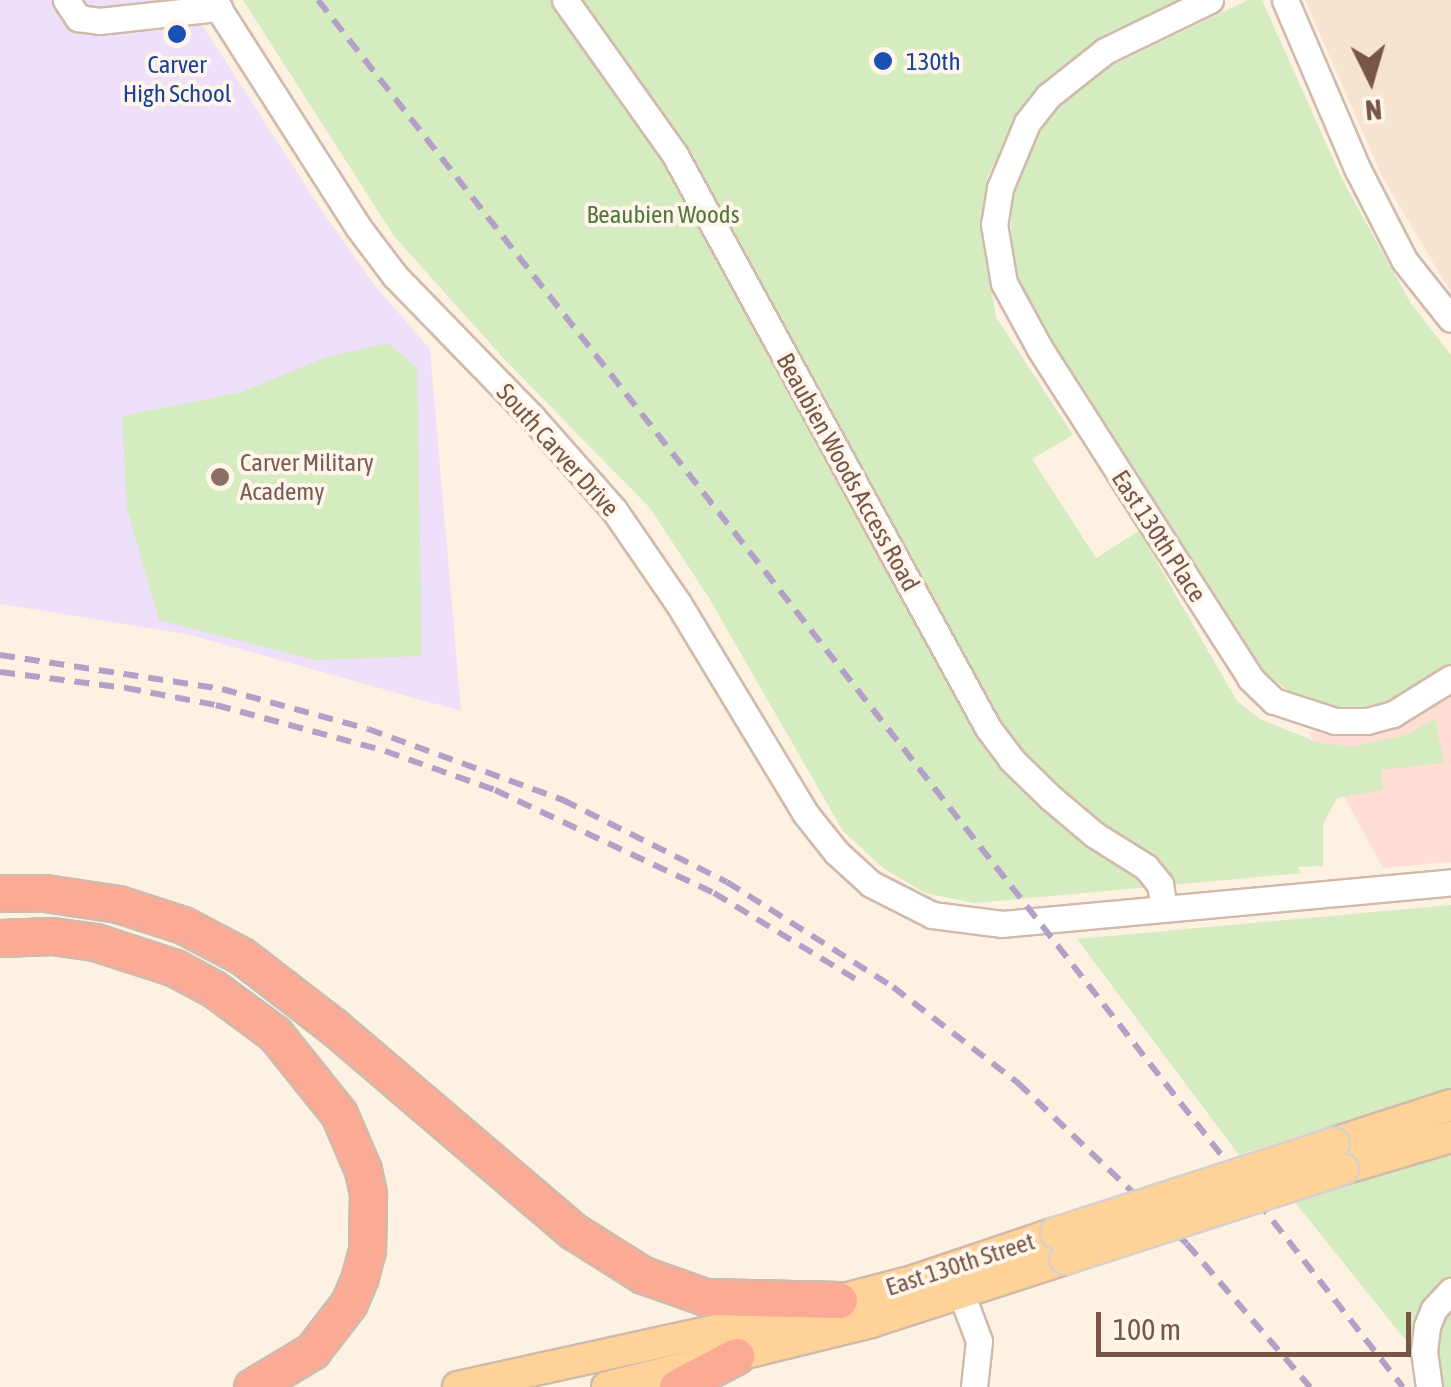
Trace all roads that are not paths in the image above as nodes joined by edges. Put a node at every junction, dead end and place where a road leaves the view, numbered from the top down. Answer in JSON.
{"nodes":[{"id":1,"x":66,"y":0,"type":"edge"},
{"id":2,"x":565,"y":0,"type":"edge"},
{"id":3,"x":1210,"y":0,"type":"edge"},
{"id":4,"x":1285,"y":0,"type":"edge"},
{"id":5,"x":216,"y":4,"type":"edge"},
{"id":6,"x":1451,"y":320,"type":"edge"},
{"id":7,"x":1451,"y":678,"type":"edge"},
{"id":8,"x":1451,"y":882,"type":"edge"},
{"id":9,"x":0,"y":893,"type":"edge"},
{"id":10,"x":1164,"y":909,"type":"junction"},
{"id":11,"x":0,"y":938,"type":"edge"},
{"id":12,"x":1451,"y":1105,"type":"edge"},
{"id":13,"x":1451,"y":1137,"type":"edge"},
{"id":14,"x":1338,"y":1156,"type":"junction"},
{"id":15,"x":956,"y":1280,"type":"junction"},
{"id":16,"x":1451,"y":1292,"type":"edge"},
{"id":17,"x":839,"y":1300,"type":"junction"},
{"id":18,"x":736,"y":1356,"type":"junction"},
{"id":19,"x":252,"y":1387,"type":"edge"},
{"id":20,"x":458,"y":1387,"type":"edge"},
{"id":21,"x":607,"y":1387,"type":"edge"},
{"id":22,"x":677,"y":1387,"type":"edge"},
{"id":23,"x":974,"y":1387,"type":"edge"},
{"id":24,"x":1429,"y":1387,"type":"edge"}],
"edges":[{"from":1,"to":5,"type":"street"},
{"from":2,"to":10,"type":"street","name":"Beaubien Woods Access Road"},
{"from":3,"to":7,"type":"street","name":"East 130th Place"},
{"from":4,"to":6,"type":"street"},
{"from":5,"to":10,"type":"street","name":"South Carver Drive"},
{"from":8,"to":10,"type":"street"},
{"from":9,"to":17,"type":"highway"},
{"from":11,"to":19,"type":"highway"},
{"from":12,"to":14,"type":"main road","name":"East 130th Street"},
{"from":13,"to":14,"type":"main road","name":"East 130th Street"},
{"from":14,"to":15,"type":"main road","name":"East 130th Street","bridge":true},
{"from":15,"to":17,"type":"main road","name":"East 130th Street"},
{"from":15,"to":18,"type":"main road","name":"East 130th Street"},
{"from":15,"to":23,"type":"street"},
{"from":16,"to":24,"type":"street"},
{"from":17,"to":20,"type":"main road","name":"East 130th Street"},
{"from":18,"to":21,"type":"main road","name":"East 130th Street"},
{"from":18,"to":22,"type":"highway"}]}
